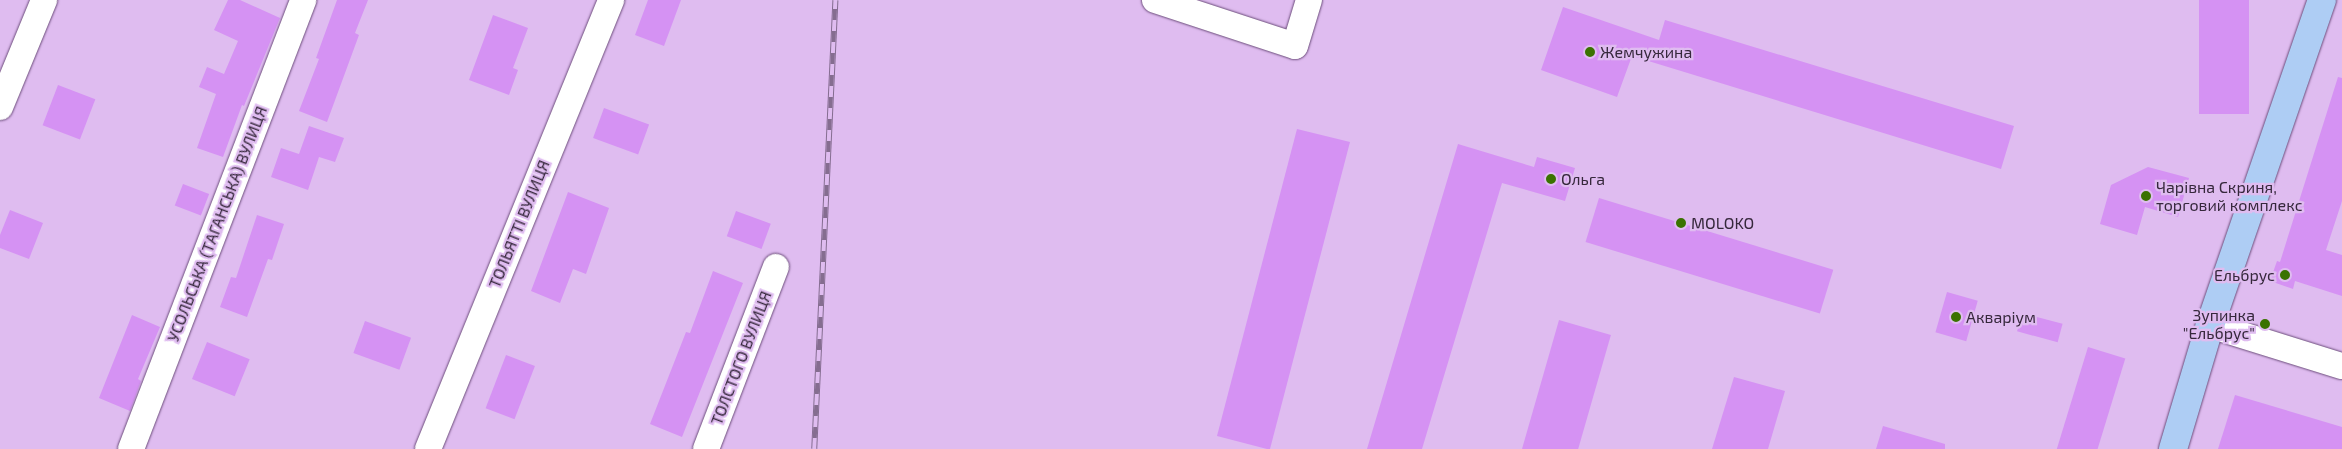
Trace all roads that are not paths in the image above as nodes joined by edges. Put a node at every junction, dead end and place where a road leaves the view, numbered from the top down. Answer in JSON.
{"nodes":[{"id":1,"x":44,"y":0,"type":"edge"},
{"id":2,"x":303,"y":0,"type":"edge"},
{"id":3,"x":611,"y":0,"type":"edge"},
{"id":4,"x":1155,"y":0,"type":"edge"},
{"id":5,"x":1309,"y":0,"type":"edge"},
{"id":6,"x":2322,"y":0,"type":"edge"},
{"id":7,"x":0,"y":106,"type":"edge"},
{"id":8,"x":776,"y":267,"type":"dead end"},
{"id":9,"x":2210,"y":325,"type":"junction"},
{"id":10,"x":2342,"y":366,"type":"edge"},
{"id":11,"x":131,"y":449,"type":"edge"},
{"id":12,"x":428,"y":449,"type":"edge"},
{"id":13,"x":706,"y":449,"type":"edge"},
{"id":14,"x":2173,"y":449,"type":"edge"}],
"edges":[{"from":1,"to":7,"type":"street"},
{"from":2,"to":11,"type":"street","name":"УСОЛЬСЬКА (ТАГАНСЬКА) ВУЛИЦЯ"},
{"from":3,"to":12,"type":"street","name":"ТОЛЬЯТТІ ВУЛИЦЯ"},
{"from":4,"to":5,"type":"street"},
{"from":6,"to":9,"type":"main road"},
{"from":8,"to":13,"type":"street","name":"ТОЛСТОГО ВУЛИЦЯ"},
{"from":9,"to":10,"type":"street"},
{"from":9,"to":14,"type":"main road"}]}
